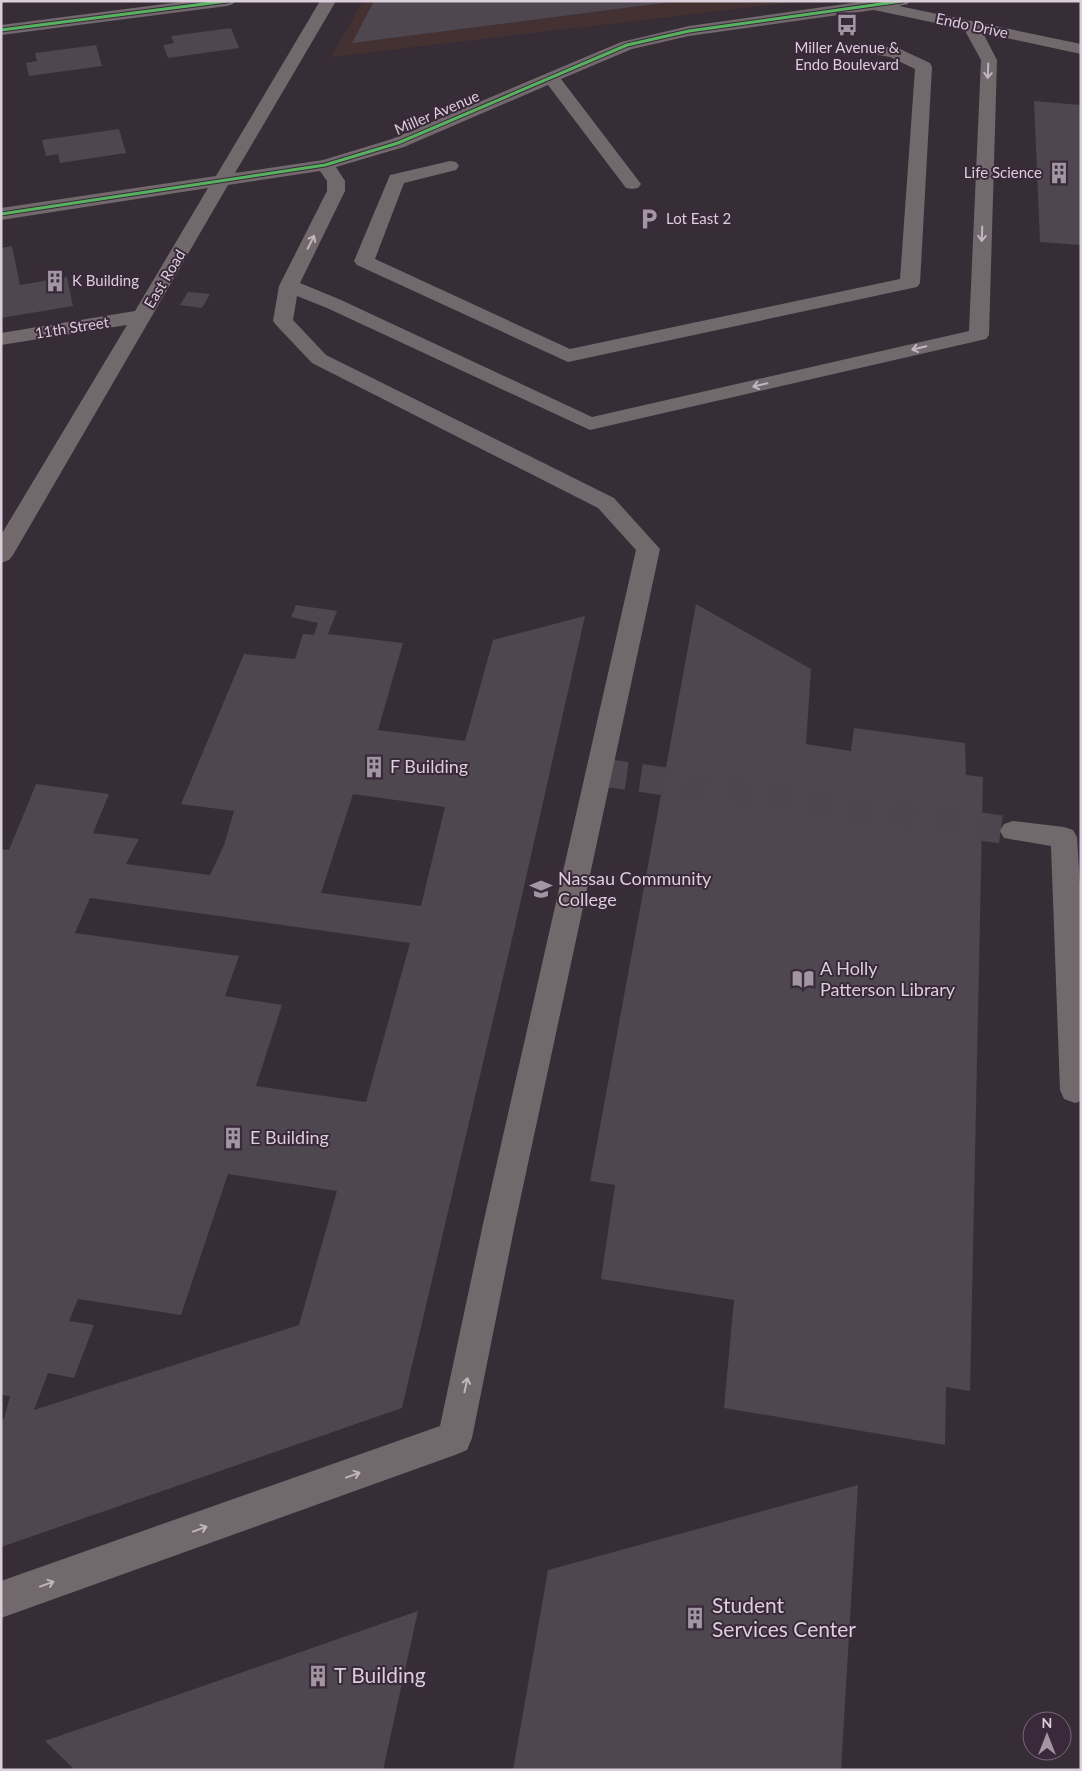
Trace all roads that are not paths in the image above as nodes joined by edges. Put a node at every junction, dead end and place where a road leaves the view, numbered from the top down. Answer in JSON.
{"nodes":[{"id":1,"x":227,"y":1,"type":"edge"},
{"id":2,"x":328,"y":1,"type":"edge"},
{"id":3,"x":902,"y":1,"type":"edge"},
{"id":4,"x":872,"y":3,"type":"edge"},
{"id":5,"x":971,"y":27,"type":"junction"},
{"id":6,"x":1,"y":30,"type":"edge"},
{"id":7,"x":1077,"y":47,"type":"edge"},
{"id":8,"x":861,"y":48,"type":"dead end"},
{"id":9,"x":551,"y":77,"type":"junction"},
{"id":10,"x":325,"y":164,"type":"junction"},
{"id":11,"x":450,"y":166,"type":"dead end"},
{"id":12,"x":223,"y":182,"type":"junction"},
{"id":13,"x":632,"y":184,"type":"dead end"},
{"id":14,"x":1,"y":214,"type":"edge"},
{"id":15,"x":289,"y":286,"type":"junction"},
{"id":16,"x":143,"y":316,"type":"junction"},
{"id":17,"x":1,"y":339,"type":"edge"},
{"id":18,"x":1,"y":556,"type":"edge"},
{"id":19,"x":1013,"y":831,"type":"tunnel mouth"},
{"id":20,"x":1075,"y":1090,"type":"dead end"},
{"id":21,"x":1,"y":1600,"type":"edge"}],
"edges":[{"from":1,"to":6,"type":"street"},
{"from":2,"to":12,"type":"street","name":"East Road"},
{"from":3,"to":4,"type":"street","name":"Miller Avenue"},
{"from":4,"to":5,"type":"street","name":"Endo Drive"},
{"from":4,"to":9,"type":"street","name":"Miller Avenue"},
{"from":5,"to":7,"type":"street","name":"Endo Drive"},
{"from":5,"to":15,"type":"street","one_way":true},
{"from":8,"to":11,"type":"street"},
{"from":9,"to":10,"type":"street","name":"Miller Avenue"},
{"from":9,"to":13,"type":"street"},
{"from":10,"to":12,"type":"street","name":"Miller Avenue"},
{"from":15,"to":10,"type":"street","one_way":true},
{"from":12,"to":14,"type":"street","name":"Miller Avenue"},
{"from":12,"to":16,"type":"street","name":"East Road"},
{"from":21,"to":15,"type":"street","one_way":true},
{"from":16,"to":17,"type":"street","name":"11th Street"},
{"from":16,"to":18,"type":"street","name":"East Road"},
{"from":19,"to":20,"type":"street"}]}
